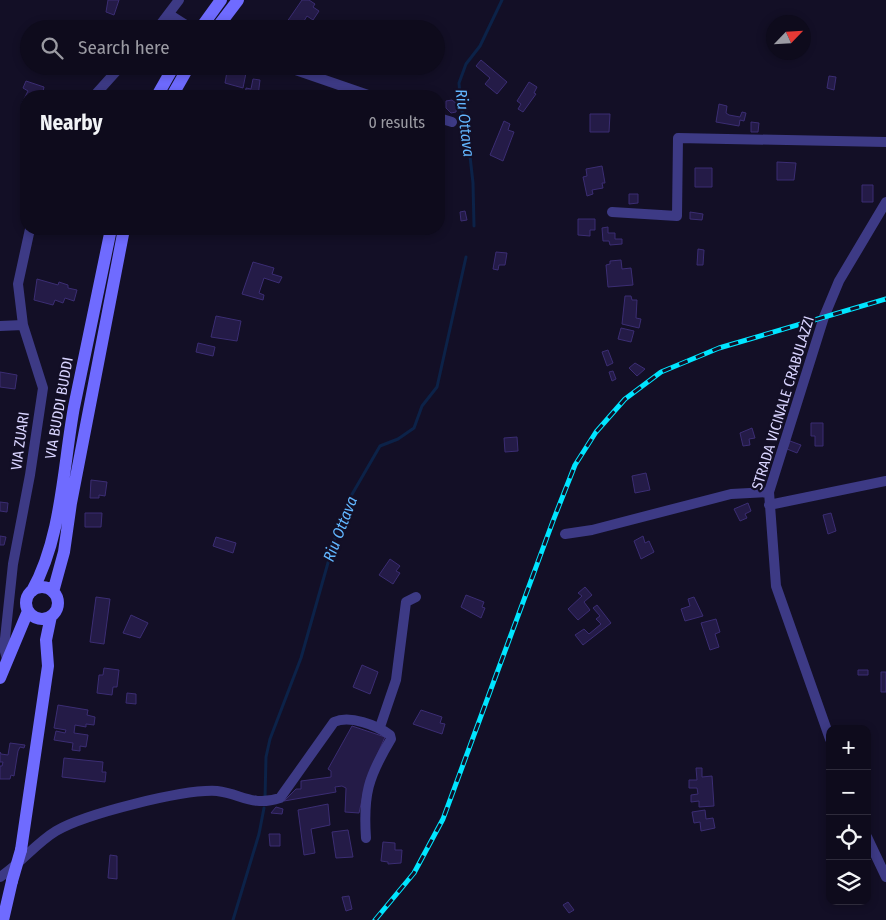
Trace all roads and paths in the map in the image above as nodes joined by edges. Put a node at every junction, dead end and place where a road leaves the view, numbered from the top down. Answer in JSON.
{"nodes":[{"id":1,"x":179,"y":0,"type":"edge"},
{"id":2,"x":221,"y":0,"type":"edge"},
{"id":3,"x":238,"y":0,"type":"edge"},
{"id":4,"x":170,"y":15,"type":"junction"},
{"id":5,"x":166,"y":20,"type":"edge"},
{"id":6,"x":178,"y":20,"type":"edge"},
{"id":7,"x":207,"y":20,"type":"edge"},
{"id":8,"x":223,"y":20,"type":"edge"},
{"id":9,"x":113,"y":75,"type":"edge"},
{"id":10,"x":169,"y":75,"type":"edge"},
{"id":11,"x":184,"y":75,"type":"edge"},
{"id":12,"x":310,"y":75,"type":"edge"},
{"id":13,"x":99,"y":90,"type":"edge"},
{"id":14,"x":160,"y":90,"type":"edge"},
{"id":15,"x":175,"y":90,"type":"edge"},
{"id":16,"x":354,"y":90,"type":"edge"},
{"id":17,"x":445,"y":120,"type":"edge"},
{"id":18,"x":452,"y":122,"type":"dead end"},
{"id":19,"x":886,"y":142,"type":"edge"},
{"id":20,"x":886,"y":202,"type":"edge"},
{"id":21,"x":612,"y":212,"type":"dead end"},
{"id":22,"x":29,"y":235,"type":"edge"},
{"id":23,"x":110,"y":235,"type":"edge"},
{"id":24,"x":123,"y":235,"type":"edge"},
{"id":25,"x":23,"y":325,"type":"junction"},
{"id":26,"x":0,"y":326,"type":"edge"},
{"id":27,"x":886,"y":481,"type":"edge"},
{"id":28,"x":769,"y":492,"type":"junction"},
{"id":29,"x":769,"y":505,"type":"junction"},
{"id":30,"x":565,"y":534,"type":"dead end"},
{"id":31,"x":32,"y":592,"type":"junction"},
{"id":32,"x":53,"y":592,"type":"junction"},
{"id":33,"x":416,"y":597,"type":"dead end"},
{"id":34,"x":28,"y":612,"type":"junction"},
{"id":35,"x":51,"y":616,"type":"junction"},
{"id":36,"x":7,"y":659,"type":"junction"},
{"id":37,"x":0,"y":678,"type":"edge"},
{"id":38,"x":380,"y":728,"type":"junction"},
{"id":39,"x":826,"y":728,"type":"edge"},
{"id":40,"x":366,"y":838,"type":"dead end"},
{"id":41,"x":871,"y":846,"type":"edge"},
{"id":42,"x":0,"y":877,"type":"edge"},
{"id":43,"x":886,"y":878,"type":"edge"},
{"id":44,"x":3,"y":920,"type":"edge"}],
"edges":[{"from":1,"to":4,"type":"street"},
{"from":2,"to":7,"type":"main road"},
{"from":3,"to":8,"type":"main road"},
{"from":4,"to":5,"type":"street"},
{"from":4,"to":6,"type":"street"},
{"from":9,"to":13,"type":"street"},
{"from":10,"to":14,"type":"main road"},
{"from":11,"to":15,"type":"main road"},
{"from":12,"to":16,"type":"street"},
{"from":17,"to":18,"type":"street"},
{"from":19,"to":21,"type":"street"},
{"from":20,"to":28,"type":"street","name":"STRADA VICINALE CRABULAZZI"},
{"from":22,"to":25,"type":"street","name":"VIA ZUARI"},
{"from":23,"to":31,"type":"main road","name":"VIA BUDDI BUDDI"},
{"from":24,"to":32,"type":"main road","name":"VIA BUDDI BUDDI"},
{"from":25,"to":26,"type":"street"},
{"from":25,"to":36,"type":"street","name":"VIA ZUARI"},
{"from":27,"to":29,"type":"street"},
{"from":28,"to":29,"type":"street","name":"STRADA VICINALE CRABULAZZI"},
{"from":28,"to":30,"type":"street"},
{"from":29,"to":39,"type":"street","name":"STRADA VICINALE CRABULAZZI"},
{"from":31,"to":32,"type":"main road"},
{"from":31,"to":34,"type":"main road"},
{"from":32,"to":35,"type":"main road"},
{"from":33,"to":38,"type":"street"},
{"from":34,"to":35,"type":"main road"},
{"from":34,"to":36,"type":"main road"},
{"from":35,"to":44,"type":"main road","bridge":true},
{"from":36,"to":37,"type":"main road"},
{"from":38,"to":40,"type":"street"},
{"from":38,"to":42,"type":"street"},
{"from":41,"to":43,"type":"street"}]}
